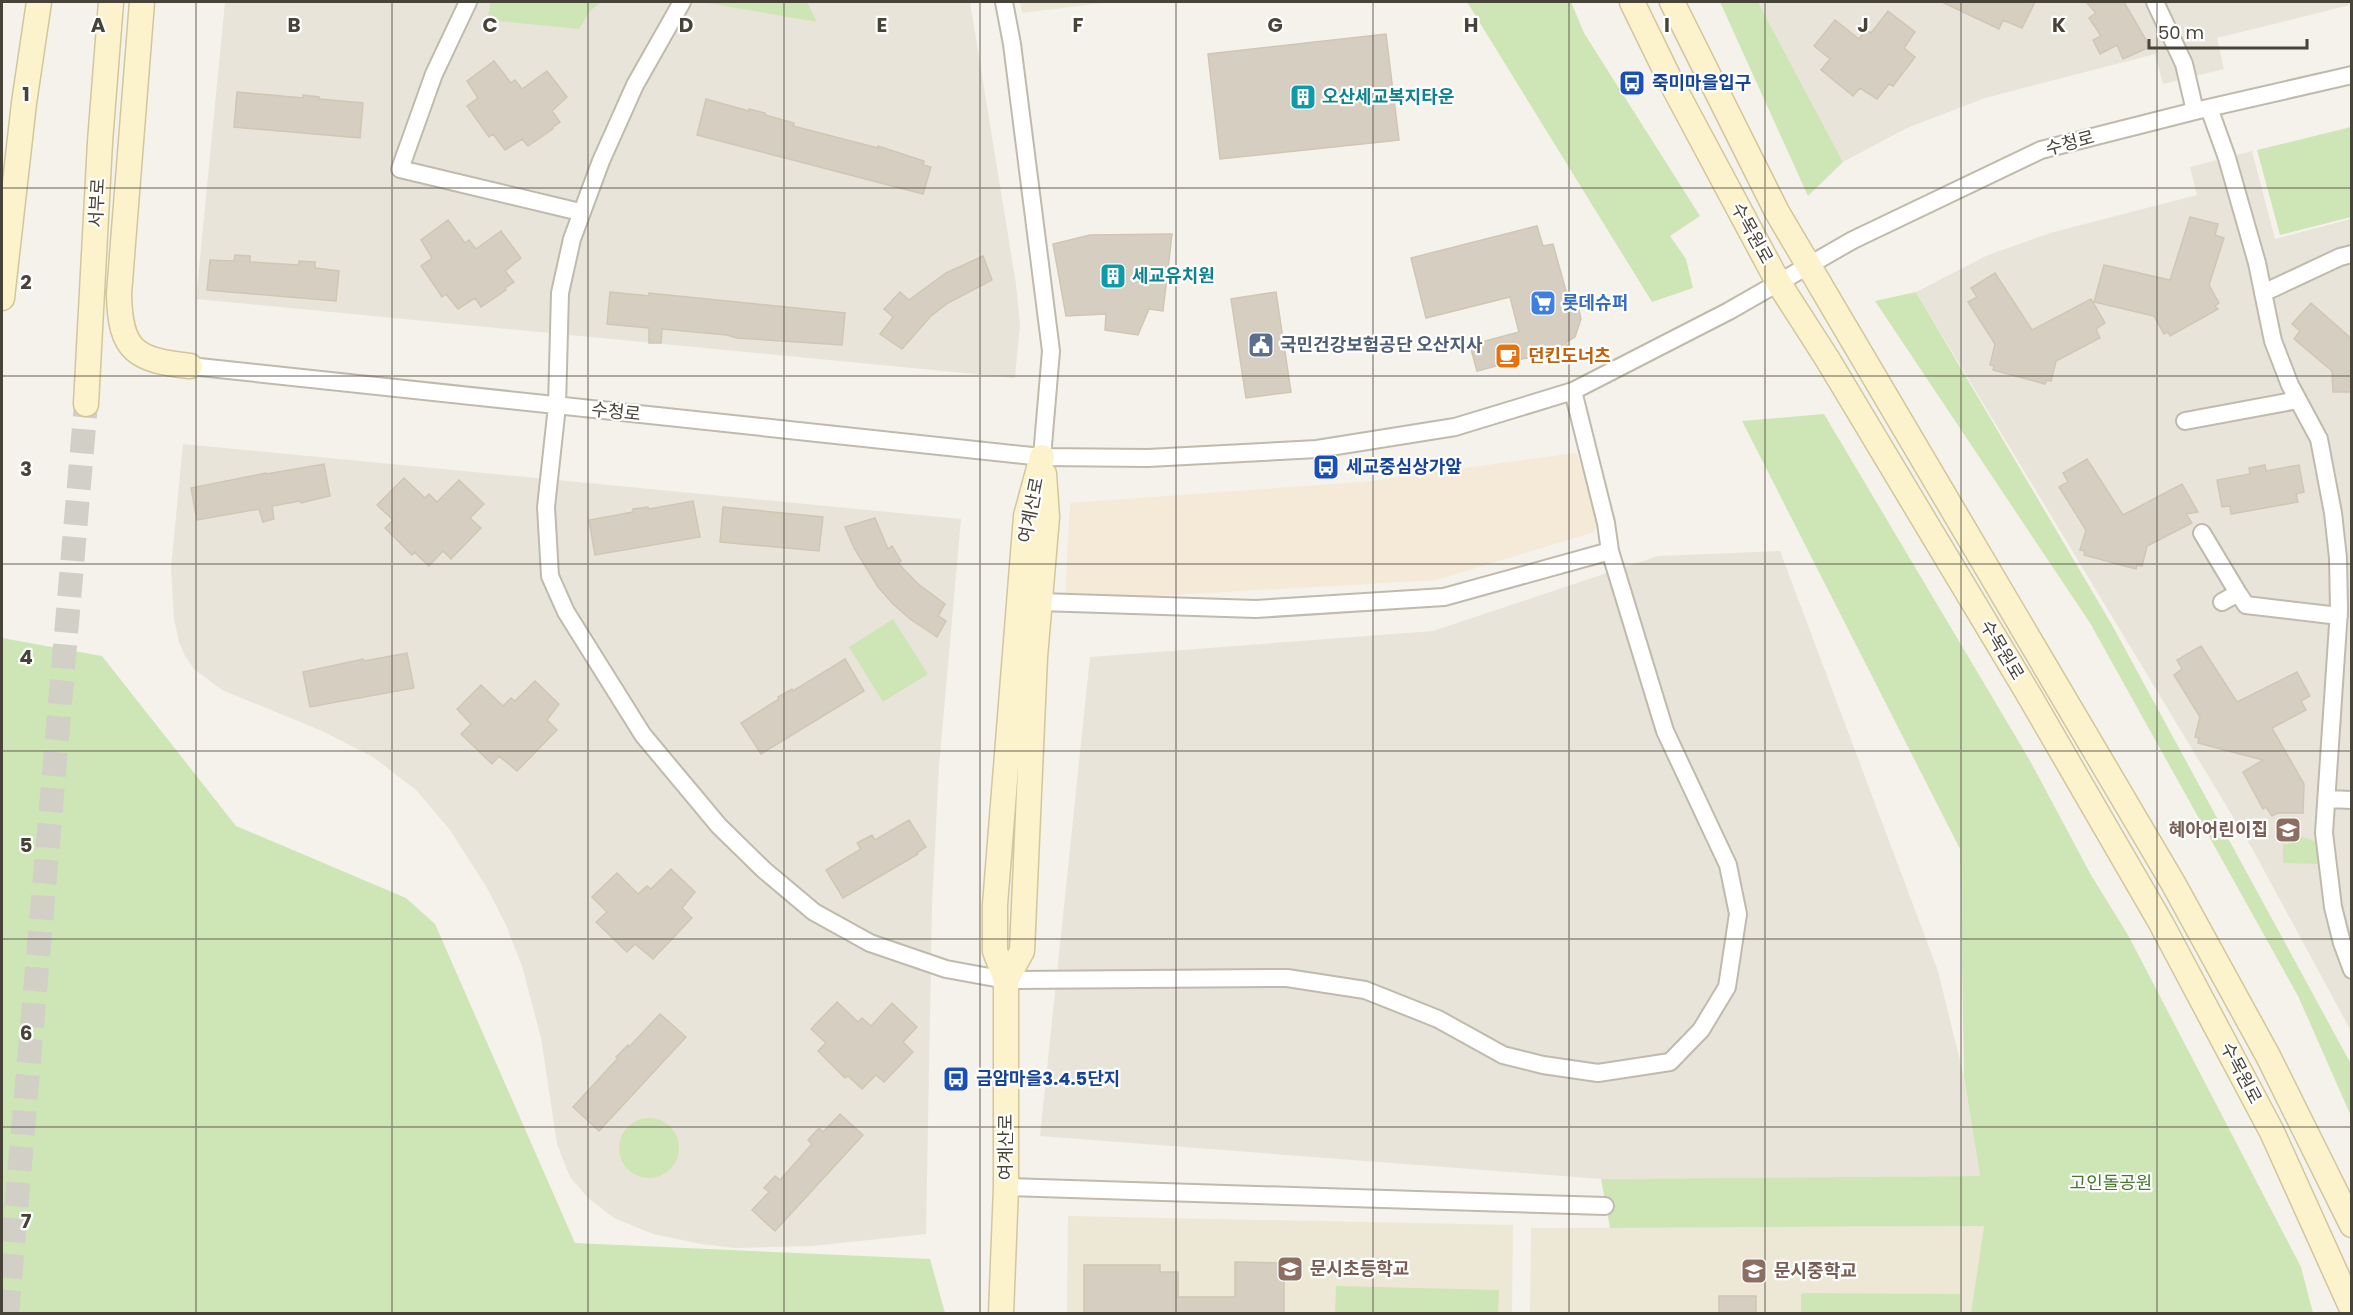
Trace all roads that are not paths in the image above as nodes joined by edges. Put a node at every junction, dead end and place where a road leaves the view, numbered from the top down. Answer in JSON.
{"nodes":[{"id":1,"x":39,"y":2,"type":"edge"},
{"id":2,"x":111,"y":2,"type":"edge"},
{"id":3,"x":142,"y":2,"type":"edge"},
{"id":4,"x":468,"y":2,"type":"edge"},
{"id":5,"x":682,"y":2,"type":"edge"},
{"id":6,"x":1004,"y":2,"type":"edge"},
{"id":7,"x":1632,"y":2,"type":"edge"},
{"id":8,"x":1672,"y":2,"type":"edge"},
{"id":9,"x":2155,"y":2,"type":"edge"},
{"id":10,"x":2352,"y":75,"type":"edge"},
{"id":11,"x":2202,"y":109,"type":"junction"},
{"id":12,"x":580,"y":212,"type":"junction"},
{"id":13,"x":2352,"y":254,"type":"edge"},
{"id":14,"x":1808,"y":265,"type":"junction"},
{"id":15,"x":1778,"y":282,"type":"junction"},
{"id":16,"x":2263,"y":293,"type":"junction"},
{"id":17,"x":2,"y":298,"type":"edge"},
{"id":18,"x":190,"y":366,"type":"joint"},
{"id":19,"x":1574,"y":391,"type":"junction"},
{"id":20,"x":2298,"y":400,"type":"junction"},
{"id":21,"x":86,"y":404,"type":"tunnel mouth"},
{"id":22,"x":557,"y":406,"type":"junction"},
{"id":23,"x":2185,"y":421,"type":"dead end"},
{"id":24,"x":1042,"y":457,"type":"junction"},
{"id":25,"x":2202,"y":533,"type":"dead end"},
{"id":26,"x":1610,"y":552,"type":"junction"},
{"id":27,"x":2238,"y":593,"type":"junction"},
{"id":28,"x":1040,"y":602,"type":"junction"},
{"id":29,"x":2222,"y":602,"type":"dead end"},
{"id":30,"x":2339,"y":616,"type":"junction"},
{"id":31,"x":2327,"y":799,"type":"junction"},
{"id":32,"x":2352,"y":800,"type":"edge"},
{"id":33,"x":2352,"y":970,"type":"edge"},
{"id":34,"x":1006,"y":980,"type":"junction"},
{"id":35,"x":1006,"y":1186,"type":"junction"},
{"id":36,"x":1605,"y":1206,"type":"dead end"},
{"id":37,"x":2352,"y":1225,"type":"edge"},
{"id":38,"x":2352,"y":1309,"type":"edge"},
{"id":39,"x":1001,"y":1314,"type":"edge"}],
"edges":[{"from":1,"to":17,"type":"street"},
{"from":2,"to":21,"type":"street","name":"서부로"},
{"from":3,"to":18,"type":"street"},
{"from":4,"to":12,"type":"street"},
{"from":5,"to":12,"type":"street"},
{"from":6,"to":24,"type":"street"},
{"from":7,"to":15,"type":"street","name":"수목원로"},
{"from":8,"to":14,"type":"street","name":"수목원로"},
{"from":9,"to":11,"type":"street"},
{"from":10,"to":11,"type":"street","name":"수청로"},
{"from":11,"to":14,"type":"street","name":"수청로"},
{"from":11,"to":16,"type":"street"},
{"from":12,"to":22,"type":"street"},
{"from":13,"to":16,"type":"street"},
{"from":14,"to":15,"type":"street","name":"수청로"},
{"from":14,"to":37,"type":"street","name":"수목원로"},
{"from":15,"to":19,"type":"street","name":"수청로"},
{"from":15,"to":38,"type":"street","name":"수목원로"},
{"from":16,"to":20,"type":"street"},
{"from":18,"to":22,"type":"street","name":"수청로"},
{"from":19,"to":24,"type":"street","name":"수청로"},
{"from":19,"to":26,"type":"street"},
{"from":20,"to":23,"type":"street"},
{"from":20,"to":30,"type":"street"},
{"from":22,"to":24,"type":"street","name":"수청로"},
{"from":22,"to":34,"type":"street"},
{"from":24,"to":28,"type":"street","name":"여계산로"},
{"from":24,"to":34,"type":"street","name":"여계산로"},
{"from":25,"to":27,"type":"street"},
{"from":26,"to":28,"type":"street"},
{"from":26,"to":34,"type":"street"},
{"from":27,"to":29,"type":"street"},
{"from":27,"to":30,"type":"street"},
{"from":28,"to":34,"type":"street","name":"여계산로"},
{"from":30,"to":31,"type":"street"},
{"from":31,"to":32,"type":"street"},
{"from":31,"to":33,"type":"street"},
{"from":34,"to":35,"type":"street","name":"여계산로"},
{"from":35,"to":36,"type":"street"},
{"from":35,"to":39,"type":"street","name":"여계산로"}]}
